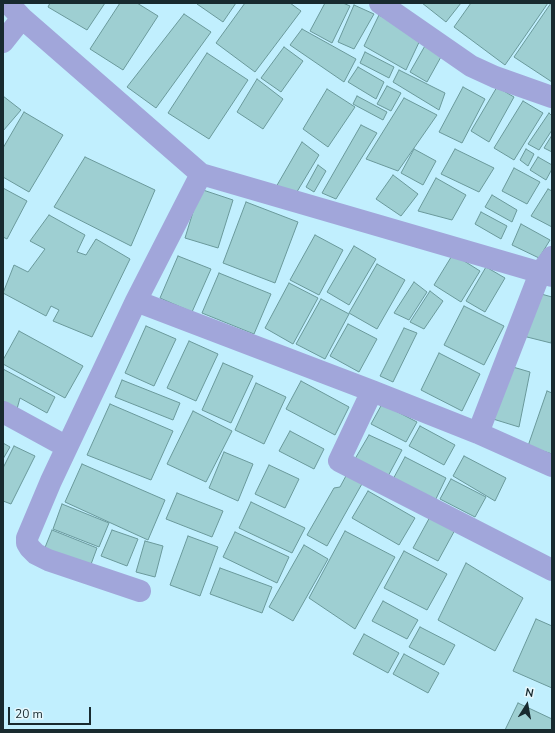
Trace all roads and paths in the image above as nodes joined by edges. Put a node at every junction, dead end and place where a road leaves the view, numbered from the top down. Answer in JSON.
{"nodes":[{"id":1,"x":384,"y":4,"type":"edge"},
{"id":2,"x":15,"y":10,"type":"edge"},
{"id":3,"x":3,"y":42,"type":"edge"},
{"id":4,"x":552,"y":97,"type":"edge"},
{"id":5,"x":201,"y":174,"type":"junction"},
{"id":6,"x":548,"y":268,"type":"edge"},
{"id":7,"x":136,"y":301,"type":"junction"},
{"id":8,"x":372,"y":391,"type":"junction"},
{"id":9,"x":3,"y":412,"type":"edge"},
{"id":10,"x":478,"y":433,"type":"junction"},
{"id":11,"x":67,"y":447,"type":"junction"},
{"id":12,"x":552,"y":466,"type":"edge"},
{"id":13,"x":552,"y":570,"type":"edge"},
{"id":14,"x":140,"y":591,"type":"dead end"}],
"edges":[{"from":1,"to":4,"type":"street"},
{"from":2,"to":3,"type":"street"},
{"from":2,"to":5,"type":"street"},
{"from":5,"to":6,"type":"street"},
{"from":5,"to":7,"type":"street"},
{"from":6,"to":10,"type":"street"},
{"from":7,"to":8,"type":"street"},
{"from":7,"to":11,"type":"street"},
{"from":8,"to":10,"type":"street"},
{"from":8,"to":13,"type":"street"},
{"from":9,"to":11,"type":"street"},
{"from":10,"to":12,"type":"street"},
{"from":11,"to":14,"type":"street"}]}
